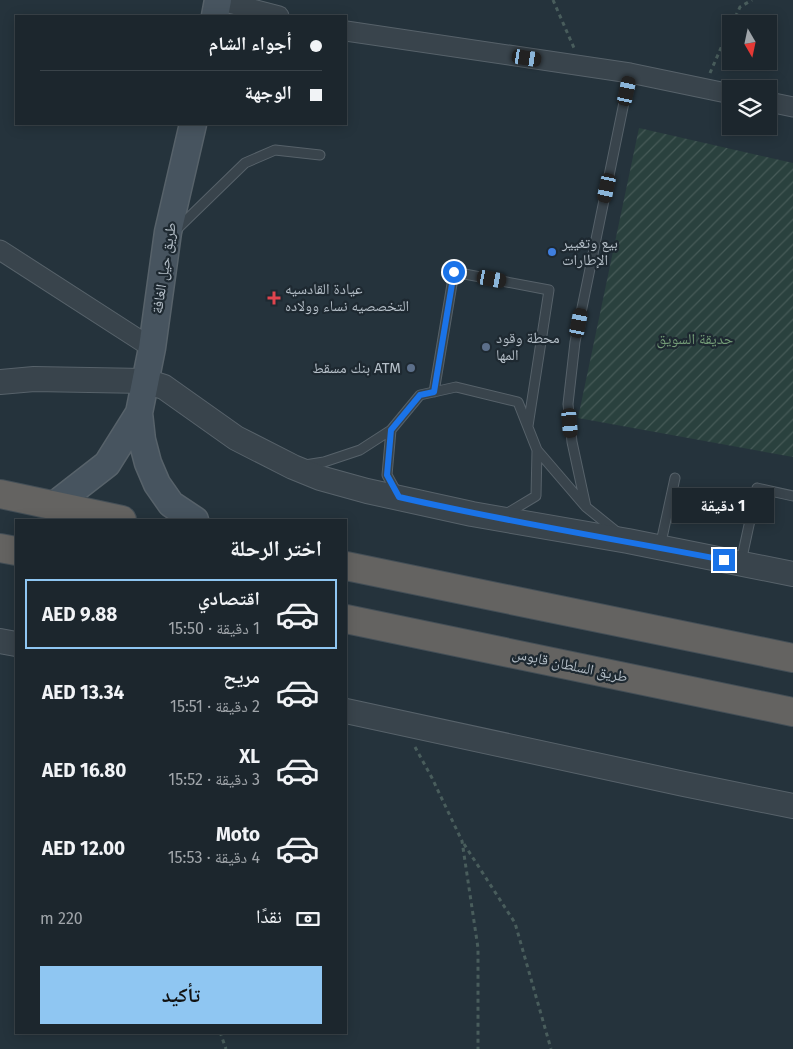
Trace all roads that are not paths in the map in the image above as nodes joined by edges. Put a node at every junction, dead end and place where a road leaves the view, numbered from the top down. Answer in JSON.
{"nodes":[{"id":1,"x":218,"y":0,"type":"edge"},
{"id":2,"x":215,"y":15,"type":"edge"},
{"id":3,"x":275,"y":15,"type":"edge"},
{"id":4,"x":347,"y":31,"type":"edge"},
{"id":5,"x":630,"y":74,"type":"junction"},
{"id":6,"x":722,"y":92,"type":"edge"},
{"id":7,"x":777,"y":104,"type":"edge"},
{"id":8,"x":793,"y":107,"type":"edge"},
{"id":9,"x":193,"y":125,"type":"edge"},
{"id":10,"x":320,"y":155,"type":"dead end"},
{"id":11,"x":167,"y":239,"type":"junction"},
{"id":12,"x":0,"y":250,"type":"edge"},
{"id":13,"x":152,"y":348,"type":"junction"},
{"id":14,"x":145,"y":381,"type":"junction"},
{"id":15,"x":0,"y":382,"type":"edge"},
{"id":16,"x":434,"y":392,"type":"junction"},
{"id":17,"x":139,"y":413,"type":"junction"},
{"id":18,"x":528,"y":426,"type":"junction"},
{"id":19,"x":391,"y":430,"type":"junction"},
{"id":20,"x":537,"y":450,"type":"junction"},
{"id":21,"x":293,"y":467,"type":"junction"},
{"id":22,"x":675,"y":478,"type":"dead end"},
{"id":23,"x":0,"y":494,"type":"edge"},
{"id":24,"x":793,"y":496,"type":"edge"},
{"id":25,"x":399,"y":497,"type":"junction"},
{"id":26,"x":53,"y":506,"type":"junction"},
{"id":27,"x":586,"y":507,"type":"junction"},
{"id":28,"x":499,"y":518,"type":"junction"},
{"id":29,"x":117,"y":519,"type":"edge"},
{"id":30,"x":194,"y":519,"type":"edge"},
{"id":31,"x":628,"y":541,"type":"junction"},
{"id":32,"x":0,"y":548,"type":"edge"},
{"id":33,"x":660,"y":548,"type":"junction"},
{"id":34,"x":15,"y":551,"type":"edge"},
{"id":35,"x":740,"y":563,"type":"junction"},
{"id":36,"x":347,"y":566,"type":"edge"},
{"id":37,"x":793,"y":574,"type":"edge"},
{"id":38,"x":347,"y":619,"type":"edge"},
{"id":39,"x":0,"y":640,"type":"edge"},
{"id":40,"x":15,"y":644,"type":"edge"},
{"id":41,"x":793,"y":658,"type":"edge"},
{"id":42,"x":347,"y":712,"type":"edge"},
{"id":43,"x":793,"y":712,"type":"edge"},
{"id":44,"x":793,"y":806,"type":"edge"}],
"edges":[{"from":1,"to":2,"type":"main road"},
{"from":1,"to":3,"type":"street"},
{"from":4,"to":5,"type":"street"},
{"from":5,"to":6,"type":"street"},
{"from":5,"to":27,"type":"lane"},
{"from":7,"to":8,"type":"street"},
{"from":9,"to":11,"type":"main road","name":"طريق حيل الغافة"},
{"from":10,"to":11,"type":"lane"},
{"from":11,"to":13,"type":"main road","name":"طريق حيل الغافة"},
{"from":12,"to":13,"type":"street"},
{"from":13,"to":14,"type":"main road","name":"طريق حيل الغافة"},
{"from":14,"to":15,"type":"street"},
{"from":14,"to":17,"type":"main road","name":"طريق حيل الغافة"},
{"from":14,"to":21,"type":"street"},
{"from":16,"to":18,"type":"lane"},
{"from":16,"to":18,"type":"lane"},
{"from":16,"to":19,"type":"lane"},
{"from":17,"to":26,"type":"main road","name":"طريق حيل الغافة"},
{"from":17,"to":30,"type":"main road","name":"طريق حيل الغافة"},
{"from":18,"to":20,"type":"lane"},
{"from":19,"to":21,"type":"lane"},
{"from":19,"to":25,"type":"lane"},
{"from":20,"to":27,"type":"lane"},
{"from":20,"to":28,"type":"lane"},
{"from":21,"to":25,"type":"street"},
{"from":22,"to":33,"type":"lane"},
{"from":23,"to":26,"type":"highway"},
{"from":24,"to":35,"type":"lane"},
{"from":25,"to":28,"type":"street"},
{"from":26,"to":29,"type":"highway"},
{"from":27,"to":31,"type":"lane"},
{"from":28,"to":31,"type":"street"},
{"from":31,"to":33,"type":"street"},
{"from":32,"to":34,"type":"highway"},
{"from":33,"to":35,"type":"street"},
{"from":35,"to":37,"type":"street"},
{"from":36,"to":41,"type":"highway"},
{"from":38,"to":43,"type":"highway","name":"طريق السلطان قابوس"},
{"from":39,"to":40,"type":"street"},
{"from":42,"to":44,"type":"street"}]}
